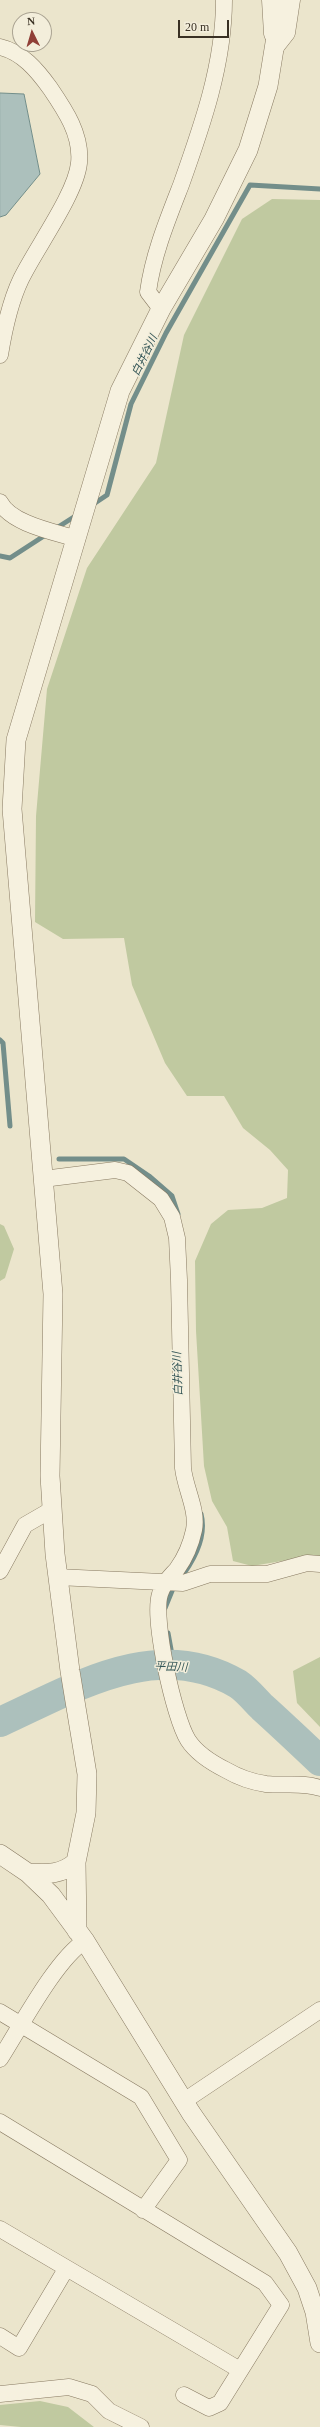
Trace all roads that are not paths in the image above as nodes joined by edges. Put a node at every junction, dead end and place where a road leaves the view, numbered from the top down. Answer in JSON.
{"nodes":[{"id":1,"x":224,"y":0,"type":"edge"},
{"id":2,"x":270,"y":0,"type":"edge"},
{"id":3,"x":282,"y":0,"type":"edge"},
{"id":4,"x":292,"y":0,"type":"edge"},
{"id":5,"x":0,"y":47,"type":"edge"},
{"id":6,"x":276,"y":47,"type":"junction"},
{"id":7,"x":161,"y":309,"type":"junction"},
{"id":8,"x":0,"y":355,"type":"edge"},
{"id":9,"x":0,"y":502,"type":"edge"},
{"id":10,"x":77,"y":539,"type":"junction"},
{"id":11,"x":43,"y":1179,"type":"junction"},
{"id":12,"x":51,"y":1510,"type":"junction"},
{"id":13,"x":320,"y":1564,"type":"edge"},
{"id":14,"x":0,"y":1571,"type":"edge"},
{"id":15,"x":57,"y":1577,"type":"junction"},
{"id":16,"x":164,"y":1583,"type":"junction"},
{"id":17,"x":320,"y":1788,"type":"edge"},
{"id":18,"x":0,"y":1854,"type":"edge"},
{"id":19,"x":76,"y":1862,"type":"junction"},
{"id":20,"x":28,"y":1873,"type":"junction"},
{"id":21,"x":81,"y":1936,"type":"junction"},
{"id":22,"x":320,"y":2010,"type":"edge"},
{"id":23,"x":0,"y":2012,"type":"edge"},
{"id":24,"x":22,"y":2026,"type":"junction"},
{"id":25,"x":0,"y":2059,"type":"edge"},
{"id":26,"x":184,"y":2101,"type":"junction"},
{"id":27,"x":0,"y":2122,"type":"edge"},
{"id":28,"x":143,"y":2210,"type":"junction"},
{"id":29,"x":0,"y":2229,"type":"edge"},
{"id":30,"x":66,"y":2269,"type":"junction"},
{"id":31,"x":317,"y":2312,"type":"edge"},
{"id":32,"x":0,"y":2336,"type":"edge"},
{"id":33,"x":320,"y":2343,"type":"edge"},
{"id":34,"x":240,"y":2370,"type":"junction"},
{"id":35,"x":0,"y":2394,"type":"edge"},
{"id":36,"x":184,"y":2395,"type":"dead end"},
{"id":37,"x":141,"y":2427,"type":"edge"}],
"edges":[{"from":1,"to":7,"type":"street"},
{"from":2,"to":6,"type":"street"},
{"from":3,"to":6,"type":"street"},
{"from":4,"to":6,"type":"street"},
{"from":5,"to":8,"type":"street"},
{"from":6,"to":7,"type":"street"},
{"from":7,"to":10,"type":"street"},
{"from":9,"to":10,"type":"street"},
{"from":10,"to":11,"type":"street"},
{"from":11,"to":12,"type":"street"},
{"from":11,"to":16,"type":"street"},
{"from":12,"to":14,"type":"street"},
{"from":12,"to":15,"type":"street"},
{"from":13,"to":16,"type":"street"},
{"from":15,"to":16,"type":"street"},
{"from":15,"to":19,"type":"street"},
{"from":16,"to":17,"type":"street"},
{"from":18,"to":20,"type":"street"},
{"from":19,"to":20,"type":"street"},
{"from":19,"to":21,"type":"street"},
{"from":20,"to":21,"type":"street"},
{"from":21,"to":24,"type":"street"},
{"from":21,"to":26,"type":"street"},
{"from":22,"to":26,"type":"street"},
{"from":23,"to":24,"type":"street"},
{"from":24,"to":25,"type":"street"},
{"from":24,"to":28,"type":"street"},
{"from":26,"to":31,"type":"street"},
{"from":27,"to":28,"type":"street"},
{"from":28,"to":34,"type":"street"},
{"from":29,"to":30,"type":"street"},
{"from":30,"to":32,"type":"street"},
{"from":30,"to":34,"type":"street"},
{"from":31,"to":33,"type":"street"},
{"from":34,"to":36,"type":"street"},
{"from":35,"to":37,"type":"street"}]}
